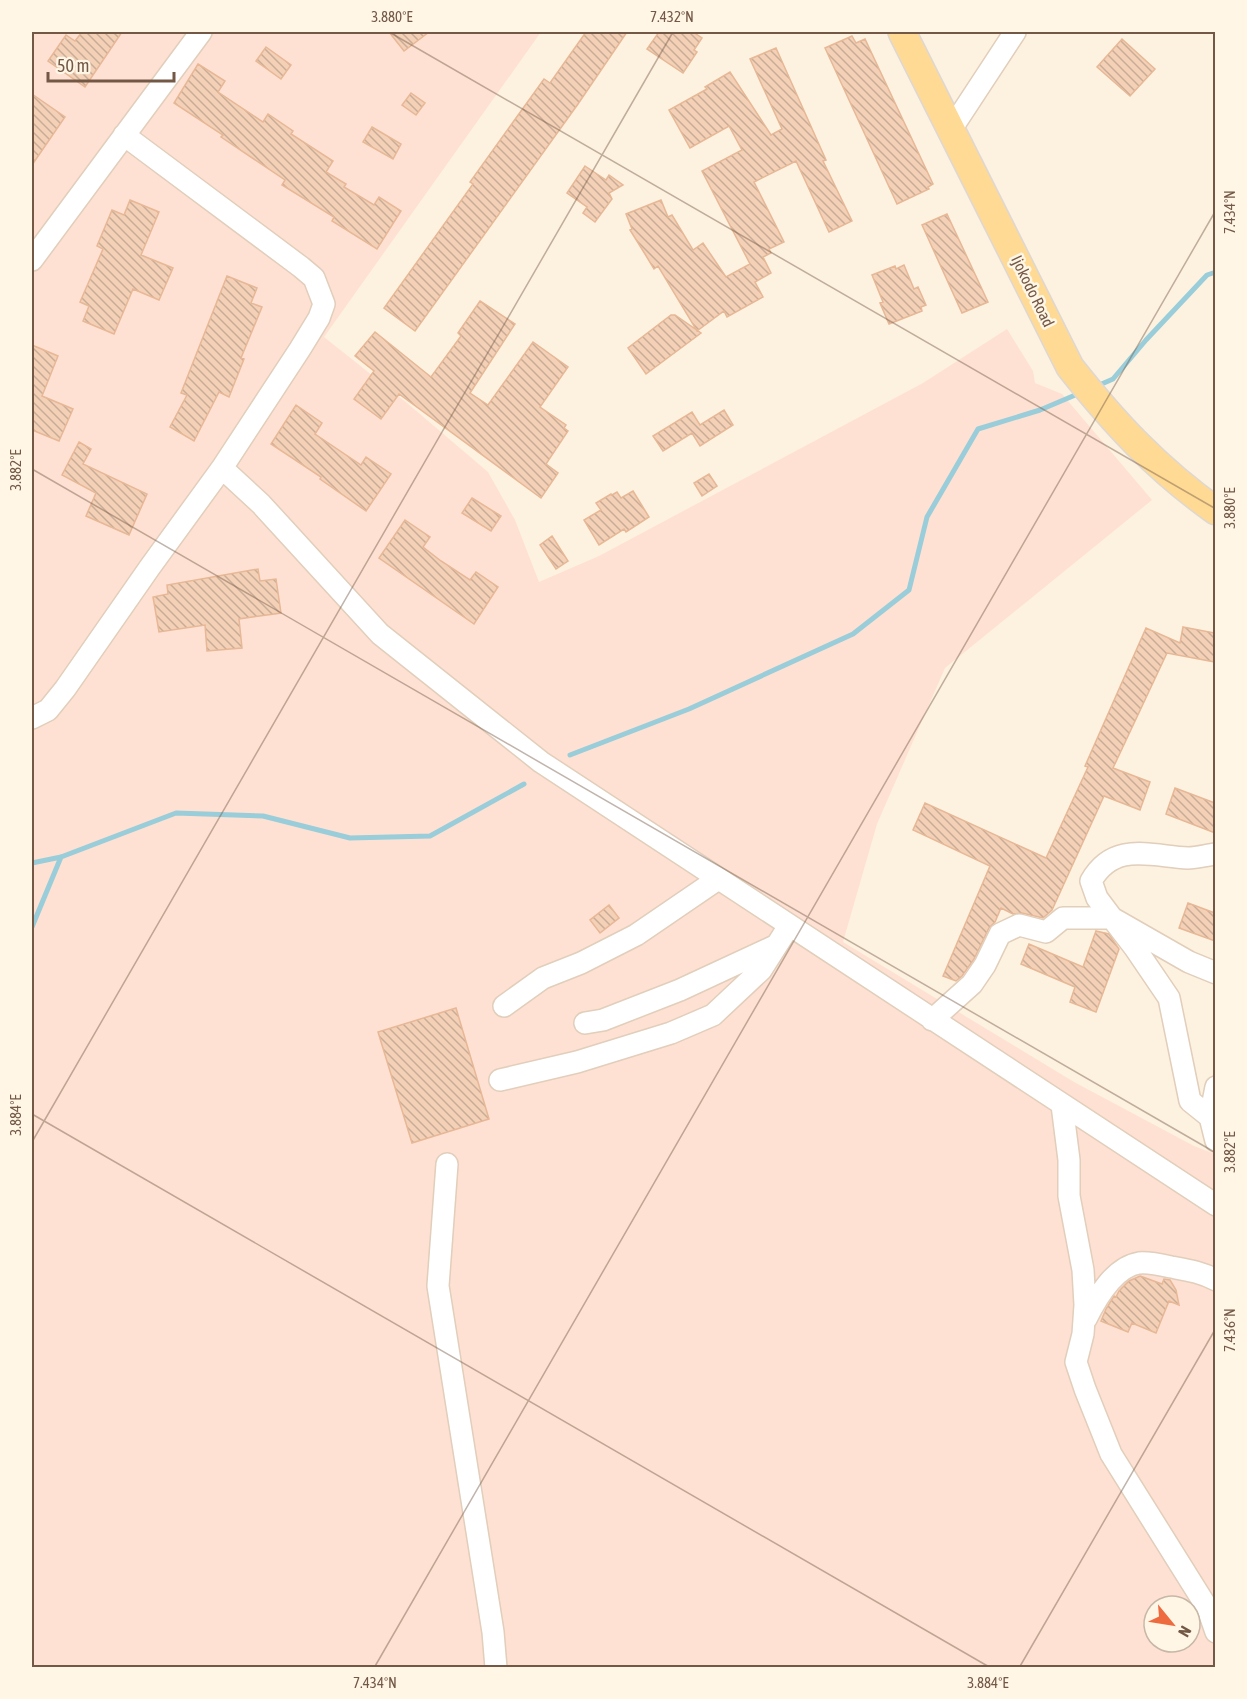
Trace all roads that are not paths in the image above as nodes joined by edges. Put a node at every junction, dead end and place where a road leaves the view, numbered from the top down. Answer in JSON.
{"nodes":[{"id":1,"x":201,"y":32,"type":"edge"},
{"id":2,"x":903,"y":32,"type":"edge"},
{"id":3,"x":1015,"y":32,"type":"edge"},
{"id":4,"x":952,"y":128,"type":"junction"},
{"id":5,"x":124,"y":135,"type":"junction"},
{"id":6,"x":32,"y":260,"type":"edge"},
{"id":7,"x":222,"y":468,"type":"junction"},
{"id":8,"x":1215,"y":511,"type":"edge"},
{"id":9,"x":32,"y":718,"type":"edge"},
{"id":10,"x":1215,"y":854,"type":"edge"},
{"id":11,"x":718,"y":879,"type":"junction"},
{"id":12,"x":1112,"y":918,"type":"junction"},
{"id":13,"x":789,"y":926,"type":"junction"},
{"id":14,"x":777,"y":945,"type":"junction"},
{"id":15,"x":1215,"y":973,"type":"edge"},
{"id":16,"x":504,"y":1006,"type":"dead end"},
{"id":17,"x":932,"y":1020,"type":"junction"},
{"id":18,"x":585,"y":1023,"type":"dead end"},
{"id":19,"x":500,"y":1080,"type":"dead end"},
{"id":20,"x":1215,"y":1086,"type":"edge"},
{"id":21,"x":1062,"y":1105,"type":"junction"},
{"id":22,"x":1210,"y":1117,"type":"junction"},
{"id":23,"x":1215,"y":1141,"type":"edge"},
{"id":24,"x":447,"y":1164,"type":"dead end"},
{"id":25,"x":1215,"y":1205,"type":"edge"},
{"id":26,"x":1215,"y":1280,"type":"edge"},
{"id":27,"x":1083,"y":1324,"type":"junction"},
{"id":28,"x":1215,"y":1632,"type":"edge"},
{"id":29,"x":496,"y":1668,"type":"edge"}],
"edges":[{"from":1,"to":5,"type":"street"},
{"from":2,"to":4,"type":"main road","name":"Ijokodo Road"},
{"from":3,"to":4,"type":"street"},
{"from":4,"to":8,"type":"main road","name":"Ijokodo Road"},
{"from":5,"to":6,"type":"street"},
{"from":5,"to":7,"type":"street"},
{"from":7,"to":9,"type":"street"},
{"from":7,"to":11,"type":"street"},
{"from":10,"to":12,"type":"street"},
{"from":11,"to":13,"type":"street"},
{"from":11,"to":16,"type":"street"},
{"from":12,"to":15,"type":"street"},
{"from":12,"to":17,"type":"street"},
{"from":12,"to":22,"type":"street"},
{"from":13,"to":14,"type":"street"},
{"from":13,"to":17,"type":"street"},
{"from":14,"to":18,"type":"street"},
{"from":14,"to":19,"type":"street"},
{"from":17,"to":21,"type":"street"},
{"from":20,"to":22,"type":"street"},
{"from":21,"to":25,"type":"street"},
{"from":21,"to":27,"type":"street"},
{"from":22,"to":23,"type":"street"},
{"from":24,"to":29,"type":"street"},
{"from":26,"to":27,"type":"street"},
{"from":27,"to":28,"type":"street"}]}
